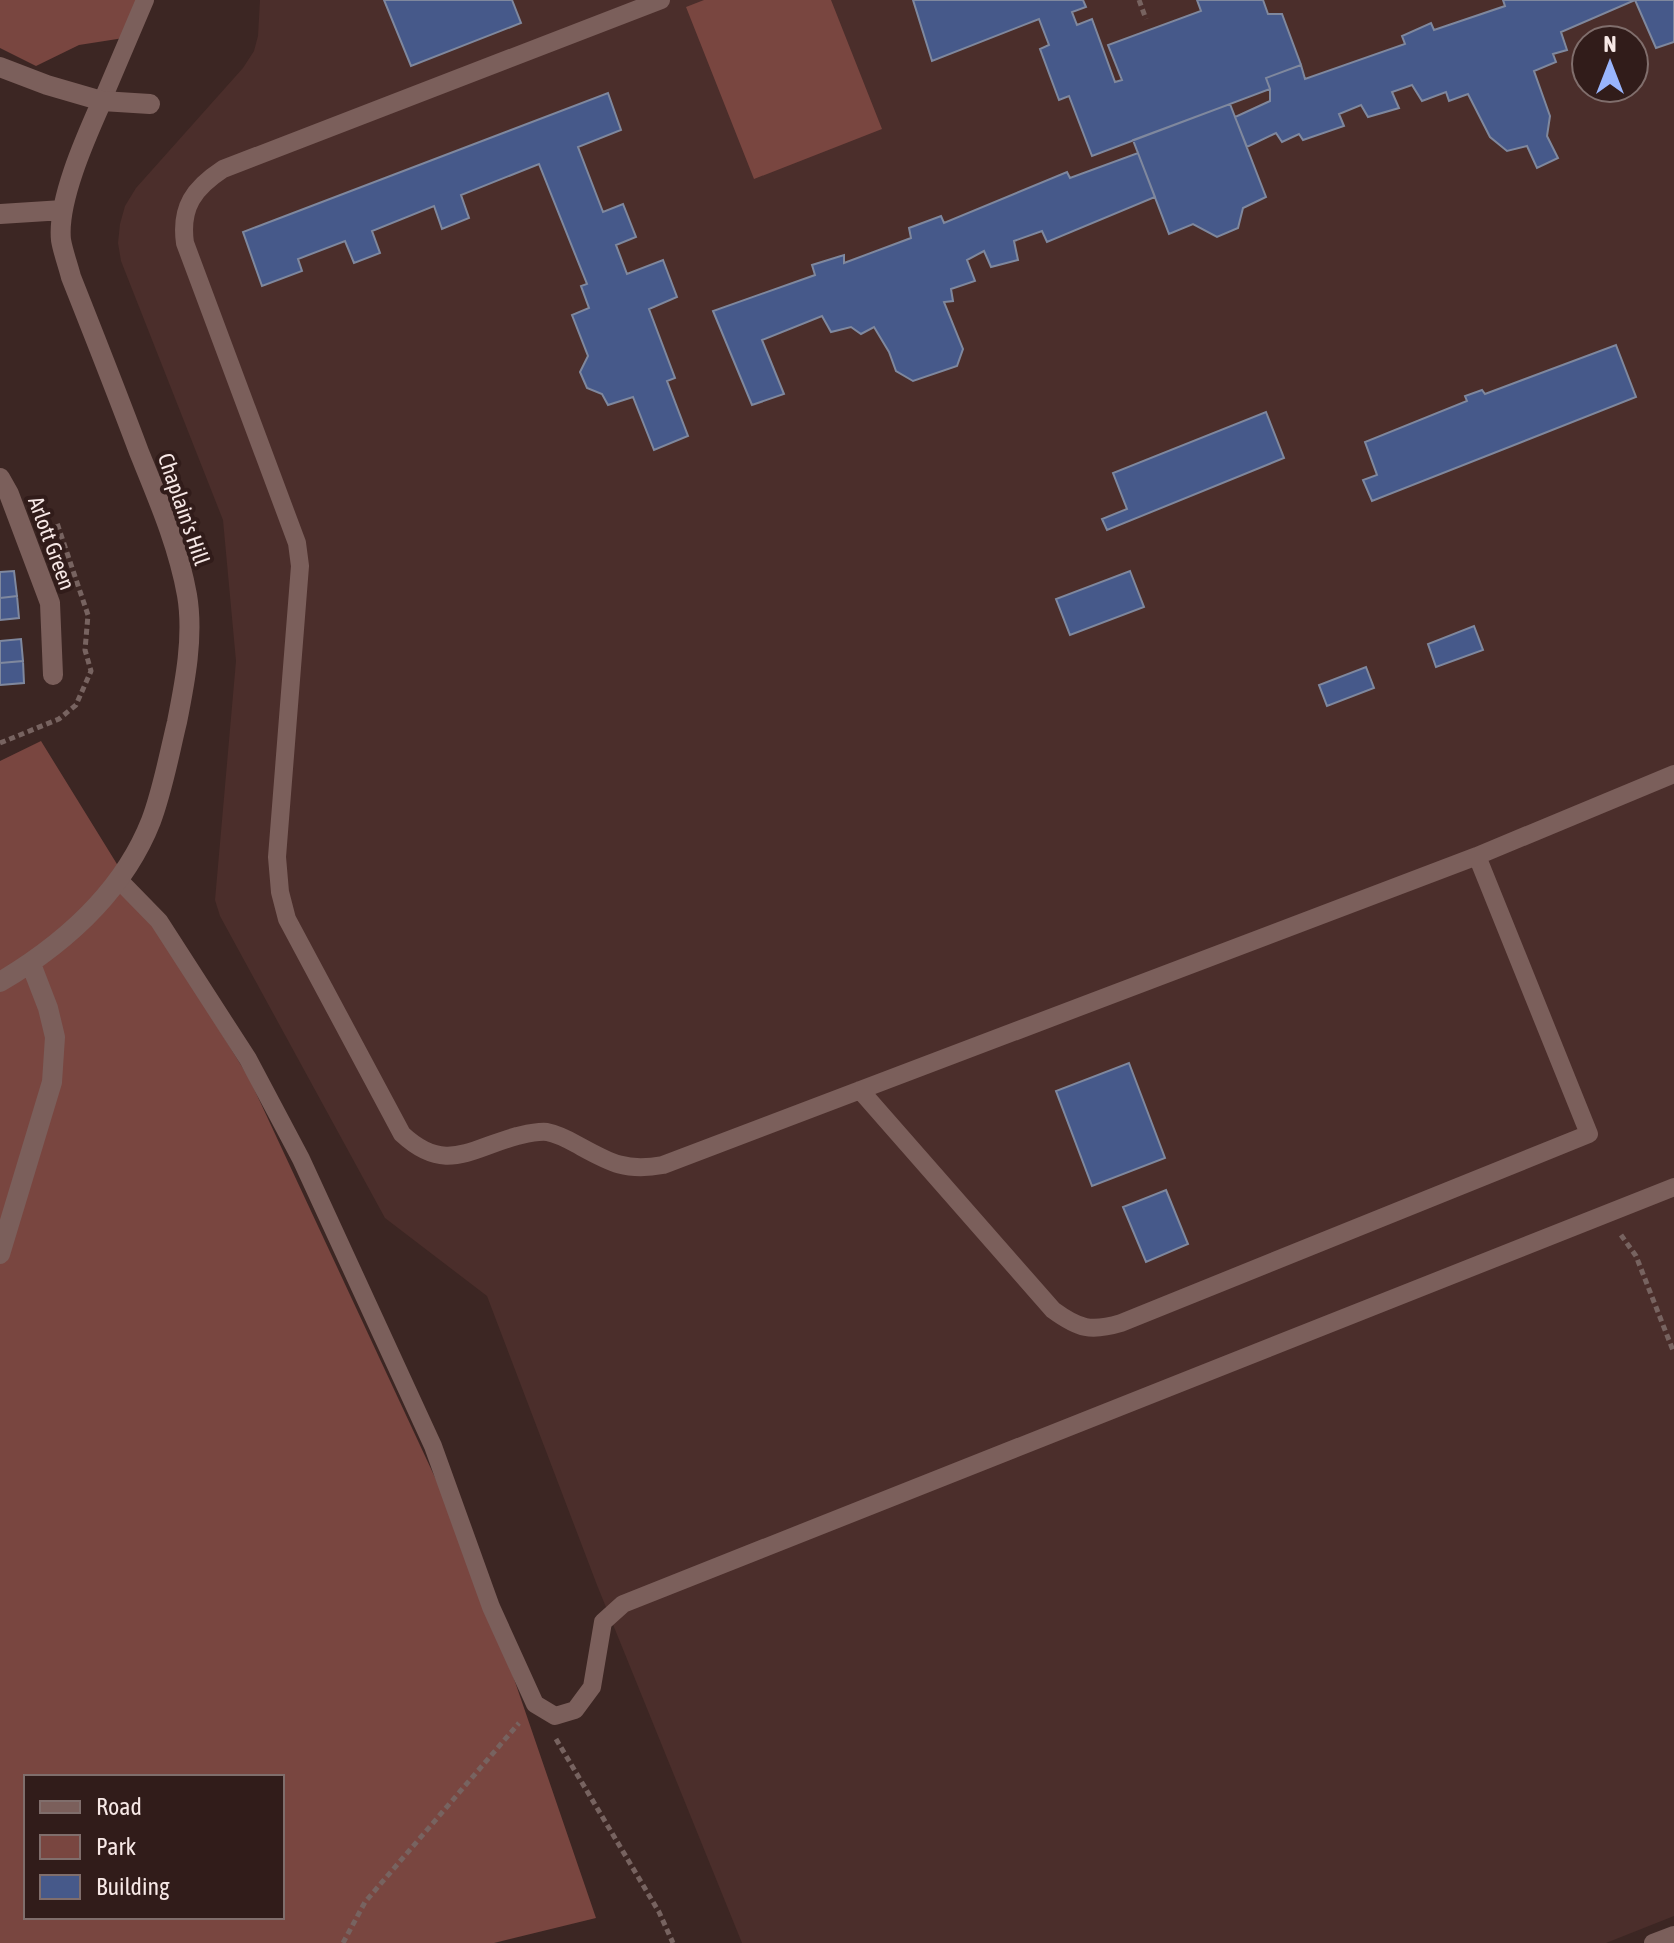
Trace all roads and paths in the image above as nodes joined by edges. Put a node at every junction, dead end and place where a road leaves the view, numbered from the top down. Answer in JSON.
{"nodes":[{"id":1,"x":145,"y":0,"type":"edge"},
{"id":2,"x":661,"y":0,"type":"edge"},
{"id":3,"x":1139,"y":0,"type":"edge"},
{"id":4,"x":1146,"y":19,"type":"dead end"},
{"id":5,"x":0,"y":67,"type":"edge"},
{"id":6,"x":102,"y":101,"type":"junction"},
{"id":7,"x":150,"y":104,"type":"dead end"},
{"id":8,"x":63,"y":210,"type":"junction"},
{"id":9,"x":0,"y":214,"type":"edge"},
{"id":10,"x":0,"y":478,"type":"edge"},
{"id":11,"x":53,"y":675,"type":"dead end"},
{"id":12,"x":1674,"y":774,"type":"edge"},
{"id":13,"x":1477,"y":856,"type":"junction"},
{"id":14,"x":118,"y":879,"type":"junction"},
{"id":15,"x":31,"y":964,"type":"junction"},
{"id":16,"x":0,"y":982,"type":"edge"},
{"id":17,"x":860,"y":1090,"type":"junction"},
{"id":18,"x":1674,"y":1187,"type":"edge"},
{"id":19,"x":1606,"y":1215,"type":"junction"},
{"id":20,"x":0,"y":1254,"type":"edge"},
{"id":21,"x":1674,"y":1353,"type":"edge"},
{"id":22,"x":535,"y":1704,"type":"junction"},
{"id":23,"x":1674,"y":1935,"type":"edge"},
{"id":24,"x":343,"y":1943,"type":"edge"},
{"id":25,"x":673,"y":1943,"type":"edge"},
{"id":26,"x":1653,"y":1943,"type":"edge"}],
"edges":[{"from":1,"to":6,"type":"lane"},
{"from":2,"to":17,"type":"lane"},
{"from":3,"to":4,"type":"path"},
{"from":5,"to":6,"type":"street"},
{"from":6,"to":7,"type":"street"},
{"from":6,"to":8,"type":"street","name":"Chaplain's Hill"},
{"from":8,"to":9,"type":"street"},
{"from":8,"to":14,"type":"street","name":"Chaplain's Hill"},
{"from":10,"to":11,"type":"street","name":"Arlott Green"},
{"from":12,"to":13,"type":"lane"},
{"from":13,"to":17,"type":"lane"},
{"from":13,"to":17,"type":"lane"},
{"from":14,"to":15,"type":"street","name":"Chaplain's Hill"},
{"from":14,"to":22,"type":"lane"},
{"from":15,"to":16,"type":"street","name":"Chaplain's Hill"},
{"from":15,"to":20,"type":"street"},
{"from":18,"to":19,"type":"lane"},
{"from":19,"to":21,"type":"path"},
{"from":19,"to":22,"type":"lane"},
{"from":22,"to":24,"type":"path"},
{"from":22,"to":25,"type":"path"},
{"from":23,"to":26,"type":"lane"}]}
